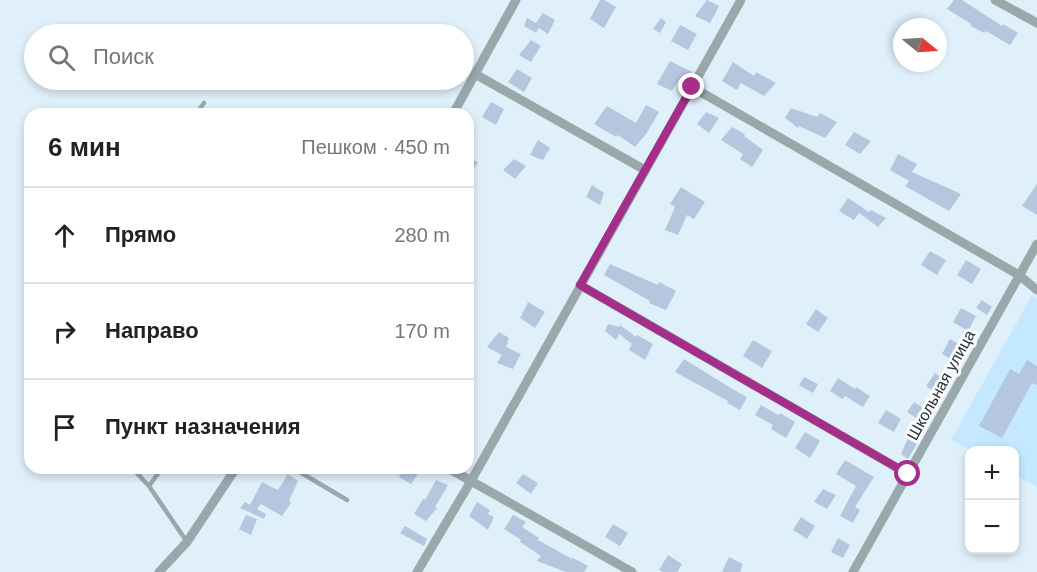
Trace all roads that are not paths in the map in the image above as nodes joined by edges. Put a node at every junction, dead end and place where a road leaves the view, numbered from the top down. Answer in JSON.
{"nodes":[{"id":1,"x":516,"y":0,"type":"edge"},
{"id":2,"x":741,"y":0,"type":"edge"},
{"id":3,"x":995,"y":0,"type":"edge"},
{"id":4,"x":1037,"y":23,"type":"edge"},
{"id":5,"x":475,"y":74,"type":"joint"},
{"id":6,"x":692,"y":87,"type":"junction"},
{"id":7,"x":466,"y":90,"type":"edge"},
{"id":8,"x":204,"y":103,"type":"dead end"},
{"id":9,"x":200,"y":108,"type":"edge"},
{"id":10,"x":456,"y":108,"type":"edge"},
{"id":11,"x":645,"y":170,"type":"junction"},
{"id":12,"x":1037,"y":244,"type":"edge"},
{"id":13,"x":1019,"y":275,"type":"junction"},
{"id":14,"x":580,"y":285,"type":"junction"},
{"id":15,"x":1037,"y":290,"type":"edge"},
{"id":16,"x":138,"y":474,"type":"edge"},
{"id":17,"x":158,"y":474,"type":"edge"},
{"id":18,"x":232,"y":474,"type":"edge"},
{"id":19,"x":303,"y":474,"type":"edge"},
{"id":20,"x":459,"y":474,"type":"edge"},
{"id":21,"x":908,"y":474,"type":"junction"},
{"id":22,"x":471,"y":481,"type":"junction"},
{"id":23,"x":149,"y":486,"type":"junction"},
{"id":24,"x":347,"y":500,"type":"dead end"},
{"id":25,"x":187,"y":542,"type":"junction"},
{"id":26,"x":159,"y":572,"type":"edge"},
{"id":27,"x":417,"y":572,"type":"edge"},
{"id":28,"x":632,"y":572,"type":"edge"},
{"id":29,"x":853,"y":572,"type":"edge"}],
"edges":[{"from":1,"to":5,"type":"street"},
{"from":2,"to":6,"type":"street"},
{"from":3,"to":4,"type":"street"},
{"from":5,"to":11,"type":"street"},
{"from":6,"to":11,"type":"street"},
{"from":6,"to":13,"type":"street"},
{"from":7,"to":10,"type":"street"},
{"from":8,"to":9,"type":"lane"},
{"from":11,"to":14,"type":"street"},
{"from":12,"to":13,"type":"street","name":"Школьная улица"},
{"from":13,"to":15,"type":"street"},
{"from":13,"to":21,"type":"street","name":"Школьная улица"},
{"from":14,"to":21,"type":"street"},
{"from":14,"to":22,"type":"street"},
{"from":16,"to":23,"type":"lane"},
{"from":17,"to":23,"type":"lane"},
{"from":18,"to":25,"type":"street"},
{"from":19,"to":24,"type":"lane"},
{"from":20,"to":22,"type":"street"},
{"from":21,"to":29,"type":"street","name":"Школьная улица"},
{"from":22,"to":27,"type":"street"},
{"from":22,"to":28,"type":"street"},
{"from":23,"to":25,"type":"lane"},
{"from":25,"to":26,"type":"street"}]}
